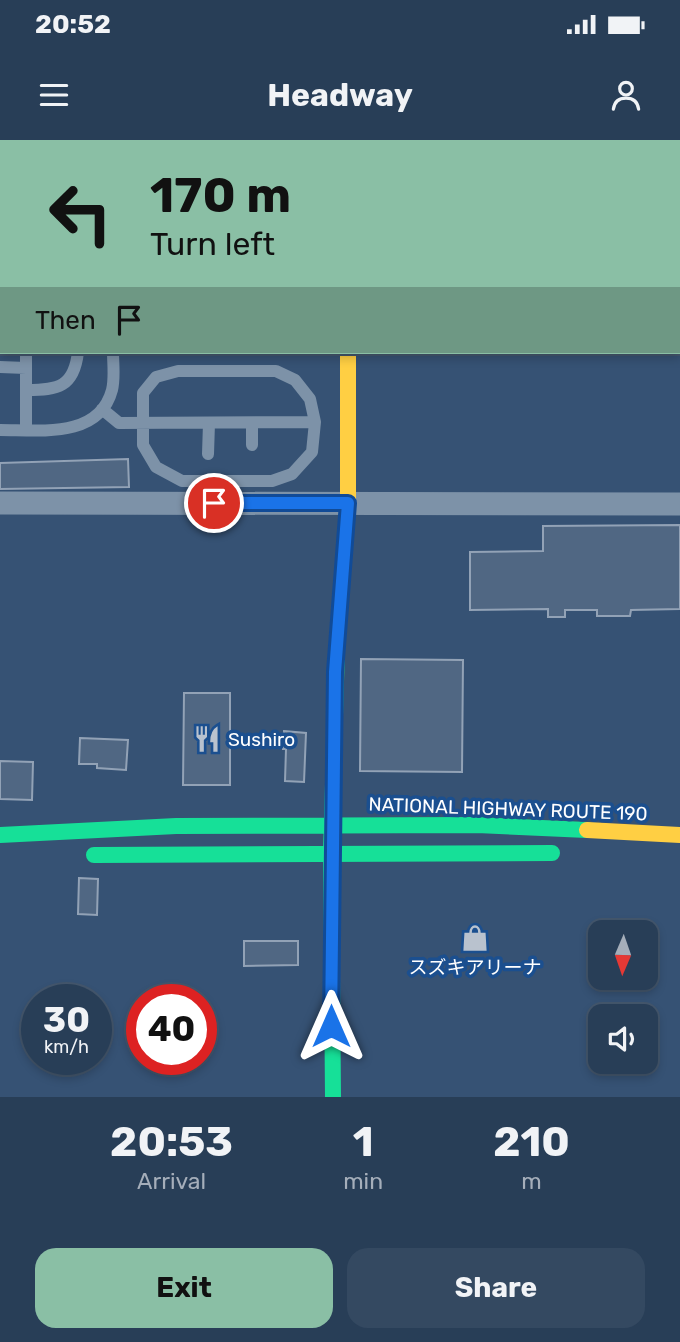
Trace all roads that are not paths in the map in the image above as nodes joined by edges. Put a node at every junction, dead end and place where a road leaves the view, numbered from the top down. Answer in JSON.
{"nodes":[{"id":1,"x":26,"y":354,"type":"edge"},
{"id":2,"x":78,"y":354,"type":"edge"},
{"id":3,"x":113,"y":354,"type":"edge"},
{"id":4,"x":348,"y":354,"type":"edge"},
{"id":5,"x":0,"y":367,"type":"edge"},
{"id":6,"x":26,"y":368,"type":"junction"},
{"id":7,"x":27,"y":390,"type":"junction"},
{"id":8,"x":102,"y":409,"type":"junction"},
{"id":9,"x":315,"y":422,"type":"junction"},
{"id":10,"x":142,"y":423,"type":"junction"},
{"id":11,"x":209,"y":423,"type":"junction"},
{"id":12,"x":251,"y":423,"type":"junction"},
{"id":13,"x":0,"y":430,"type":"edge"},
{"id":14,"x":26,"y":430,"type":"junction"},
{"id":15,"x":252,"y":445,"type":"dead end"},
{"id":16,"x":208,"y":454,"type":"dead end"},
{"id":17,"x":0,"y":503,"type":"edge"},
{"id":18,"x":348,"y":503,"type":"junction"},
{"id":19,"x":680,"y":504,"type":"edge"},
{"id":20,"x":332,"y":825,"type":"junction"},
{"id":21,"x":0,"y":835,"type":"edge"},
{"id":22,"x":680,"y":835,"type":"edge"},
{"id":23,"x":331,"y":853,"type":"junction"},
{"id":24,"x":562,"y":853,"type":"dead end"},
{"id":25,"x":84,"y":855,"type":"dead end"},
{"id":26,"x":333,"y":1097,"type":"edge"}],
"edges":[{"from":1,"to":6,"type":"lane"},
{"from":2,"to":7,"type":"lane"},
{"from":3,"to":8,"type":"lane"},
{"from":4,"to":18,"type":"main road"},
{"from":5,"to":6,"type":"lane"},
{"from":6,"to":7,"type":"lane"},
{"from":7,"to":14,"type":"lane"},
{"from":8,"to":10,"type":"lane"},
{"from":8,"to":14,"type":"lane"},
{"from":9,"to":10,"type":"lane"},
{"from":9,"to":10,"type":"lane"},
{"from":9,"to":12,"type":"lane"},
{"from":10,"to":11,"type":"lane"},
{"from":11,"to":12,"type":"lane"},
{"from":11,"to":16,"type":"lane"},
{"from":12,"to":15,"type":"lane"},
{"from":13,"to":14,"type":"lane"},
{"from":17,"to":18,"type":"street"},
{"from":18,"to":19,"type":"street"},
{"from":18,"to":20,"type":"main road"},
{"from":20,"to":21,"type":"main road","name":"NATIONAL HIGHWAY ROUTE 190"},
{"from":20,"to":22,"type":"main road","name":"NATIONAL HIGHWAY ROUTE 190"},
{"from":20,"to":23,"type":"main road"},
{"from":23,"to":24,"type":"main road"},
{"from":23,"to":25,"type":"main road"},
{"from":23,"to":26,"type":"main road"}]}
